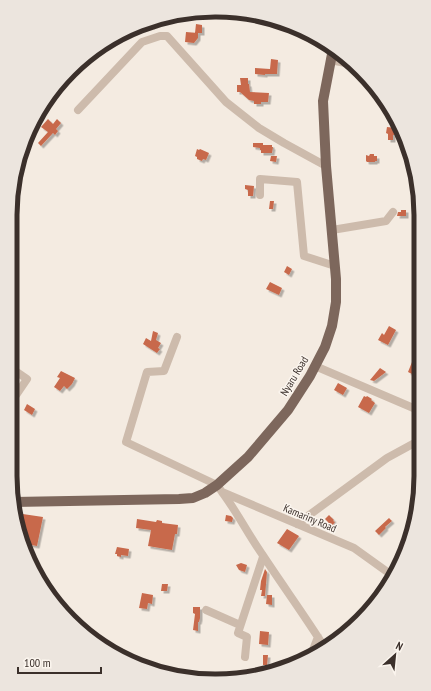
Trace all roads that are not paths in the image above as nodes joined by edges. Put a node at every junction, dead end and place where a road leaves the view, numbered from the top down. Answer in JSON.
{"nodes":[{"id":1,"x":332,"y":54,"type":"edge"},
{"id":2,"x":330,"y":60,"type":"junction"},
{"id":3,"x":341,"y":62,"type":"edge"},
{"id":4,"x":78,"y":110,"type":"dead end"},
{"id":5,"x":326,"y":166,"type":"junction"},
{"id":6,"x":260,"y":196,"type":"dead end"},
{"id":7,"x":393,"y":212,"type":"dead end"},
{"id":8,"x":332,"y":230,"type":"junction"},
{"id":9,"x":335,"y":266,"type":"junction"},
{"id":10,"x":178,"y":337,"type":"dead end"},
{"id":11,"x":315,"y":366,"type":"junction"},
{"id":12,"x":17,"y":372,"type":"edge"},
{"id":13,"x":17,"y":394,"type":"edge"},
{"id":14,"x":414,"y":408,"type":"edge"},
{"id":15,"x":414,"y":443,"type":"edge"},
{"id":16,"x":220,"y":489,"type":"junction"},
{"id":17,"x":19,"y":502,"type":"edge"},
{"id":18,"x":297,"y":524,"type":"junction"},
{"id":19,"x":263,"y":557,"type":"junction"},
{"id":20,"x":388,"y":573,"type":"edge"},
{"id":21,"x":206,"y":610,"type":"dead end"},
{"id":22,"x":240,"y":625,"type":"junction"},
{"id":23,"x":318,"y":637,"type":"junction"},
{"id":24,"x":322,"y":643,"type":"edge"},
{"id":25,"x":314,"y":648,"type":"edge"},
{"id":26,"x":245,"y":657,"type":"dead end"}],
"edges":[{"from":1,"to":2,"type":"main road","name":"Nyaru Road"},
{"from":2,"to":3,"type":"street"},
{"from":2,"to":5,"type":"main road","name":"Nyaru Road"},
{"from":4,"to":5,"type":"street"},
{"from":5,"to":8,"type":"main road","name":"Nyaru Road"},
{"from":6,"to":9,"type":"street"},
{"from":7,"to":8,"type":"street"},
{"from":8,"to":9,"type":"main road","name":"Nyaru Road"},
{"from":9,"to":11,"type":"main road","name":"Nyaru Road"},
{"from":10,"to":16,"type":"street","name":"Kamariny Road"},
{"from":11,"to":14,"type":"street"},
{"from":11,"to":16,"type":"main road","name":"Nyaru Road"},
{"from":12,"to":13,"type":"street"},
{"from":15,"to":18,"type":"street"},
{"from":16,"to":17,"type":"main road","name":"Nyaru Road"},
{"from":16,"to":18,"type":"street","name":"Kamariny Road"},
{"from":16,"to":19,"type":"street"},
{"from":18,"to":20,"type":"street","name":"Kamariny Road"},
{"from":19,"to":22,"type":"street"},
{"from":19,"to":23,"type":"street"},
{"from":21,"to":22,"type":"street"},
{"from":22,"to":26,"type":"street"},
{"from":23,"to":24,"type":"street"},
{"from":23,"to":25,"type":"street"}]}
